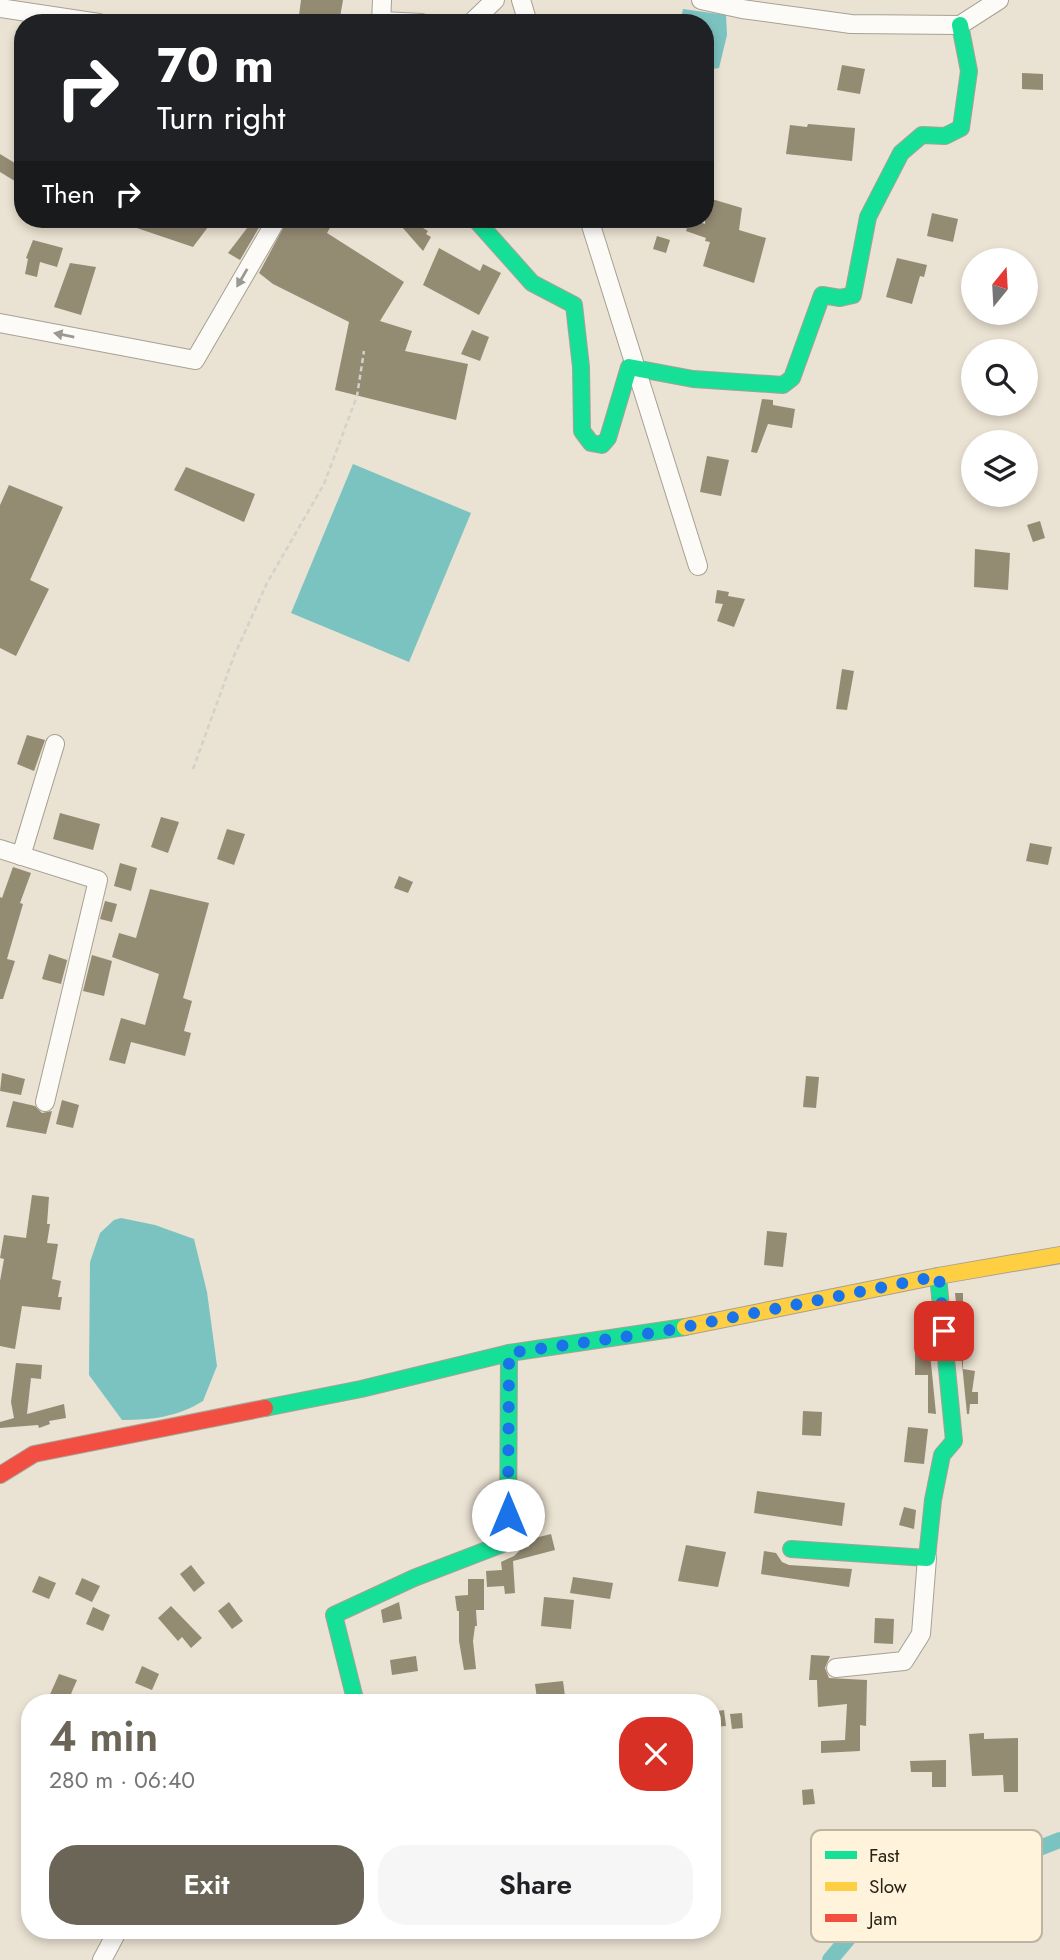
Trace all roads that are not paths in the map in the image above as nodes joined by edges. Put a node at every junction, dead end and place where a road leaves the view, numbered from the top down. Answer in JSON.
{"nodes":[{"id":1,"x":495,"y":0,"type":"edge"},
{"id":2,"x":701,"y":0,"type":"edge"},
{"id":3,"x":999,"y":0,"type":"edge"},
{"id":4,"x":0,"y":8,"type":"edge"},
{"id":5,"x":809,"y":9,"type":"edge"},
{"id":6,"x":40,"y":14,"type":"edge"},
{"id":7,"x":480,"y":14,"type":"edge"},
{"id":8,"x":960,"y":25,"type":"junction"},
{"id":9,"x":271,"y":228,"type":"edge"},
{"id":10,"x":483,"y":228,"type":"edge"},
{"id":11,"x":592,"y":228,"type":"edge"},
{"id":12,"x":0,"y":323,"type":"edge"},
{"id":13,"x":698,"y":566,"type":"dead end"},
{"id":14,"x":55,"y":744,"type":"dead end"},
{"id":15,"x":0,"y":849,"type":"edge"},
{"id":16,"x":21,"y":856,"type":"junction"},
{"id":17,"x":44,"y":1102,"type":"dead end"},
{"id":18,"x":1060,"y":1255,"type":"edge"},
{"id":19,"x":939,"y":1276,"type":"junction"},
{"id":20,"x":509,"y":1353,"type":"junction"},
{"id":21,"x":0,"y":1475,"type":"edge"},
{"id":22,"x":791,"y":1549,"type":"dead end"},
{"id":23,"x":927,"y":1558,"type":"junction"},
{"id":24,"x":836,"y":1668,"type":"dead end"},
{"id":25,"x":354,"y":1694,"type":"edge"},
{"id":26,"x":113,"y":1939,"type":"edge"},
{"id":27,"x":102,"y":1960,"type":"edge"}],
"edges":[{"from":1,"to":7,"type":"street"},
{"from":2,"to":5,"type":"street"},
{"from":3,"to":8,"type":"street"},
{"from":4,"to":6,"type":"street"},
{"from":5,"to":8,"type":"street"},
{"from":8,"to":10,"type":"street"},
{"from":9,"to":12,"type":"street","one_way":true},
{"from":11,"to":13,"type":"street"},
{"from":14,"to":16,"type":"street"},
{"from":15,"to":16,"type":"street"},
{"from":16,"to":17,"type":"street"},
{"from":18,"to":19,"type":"street"},
{"from":19,"to":20,"type":"street"},
{"from":19,"to":23,"type":"street"},
{"from":20,"to":21,"type":"street"},
{"from":20,"to":25,"type":"street"},
{"from":22,"to":23,"type":"street"},
{"from":23,"to":24,"type":"street"},
{"from":26,"to":27,"type":"street"}]}
